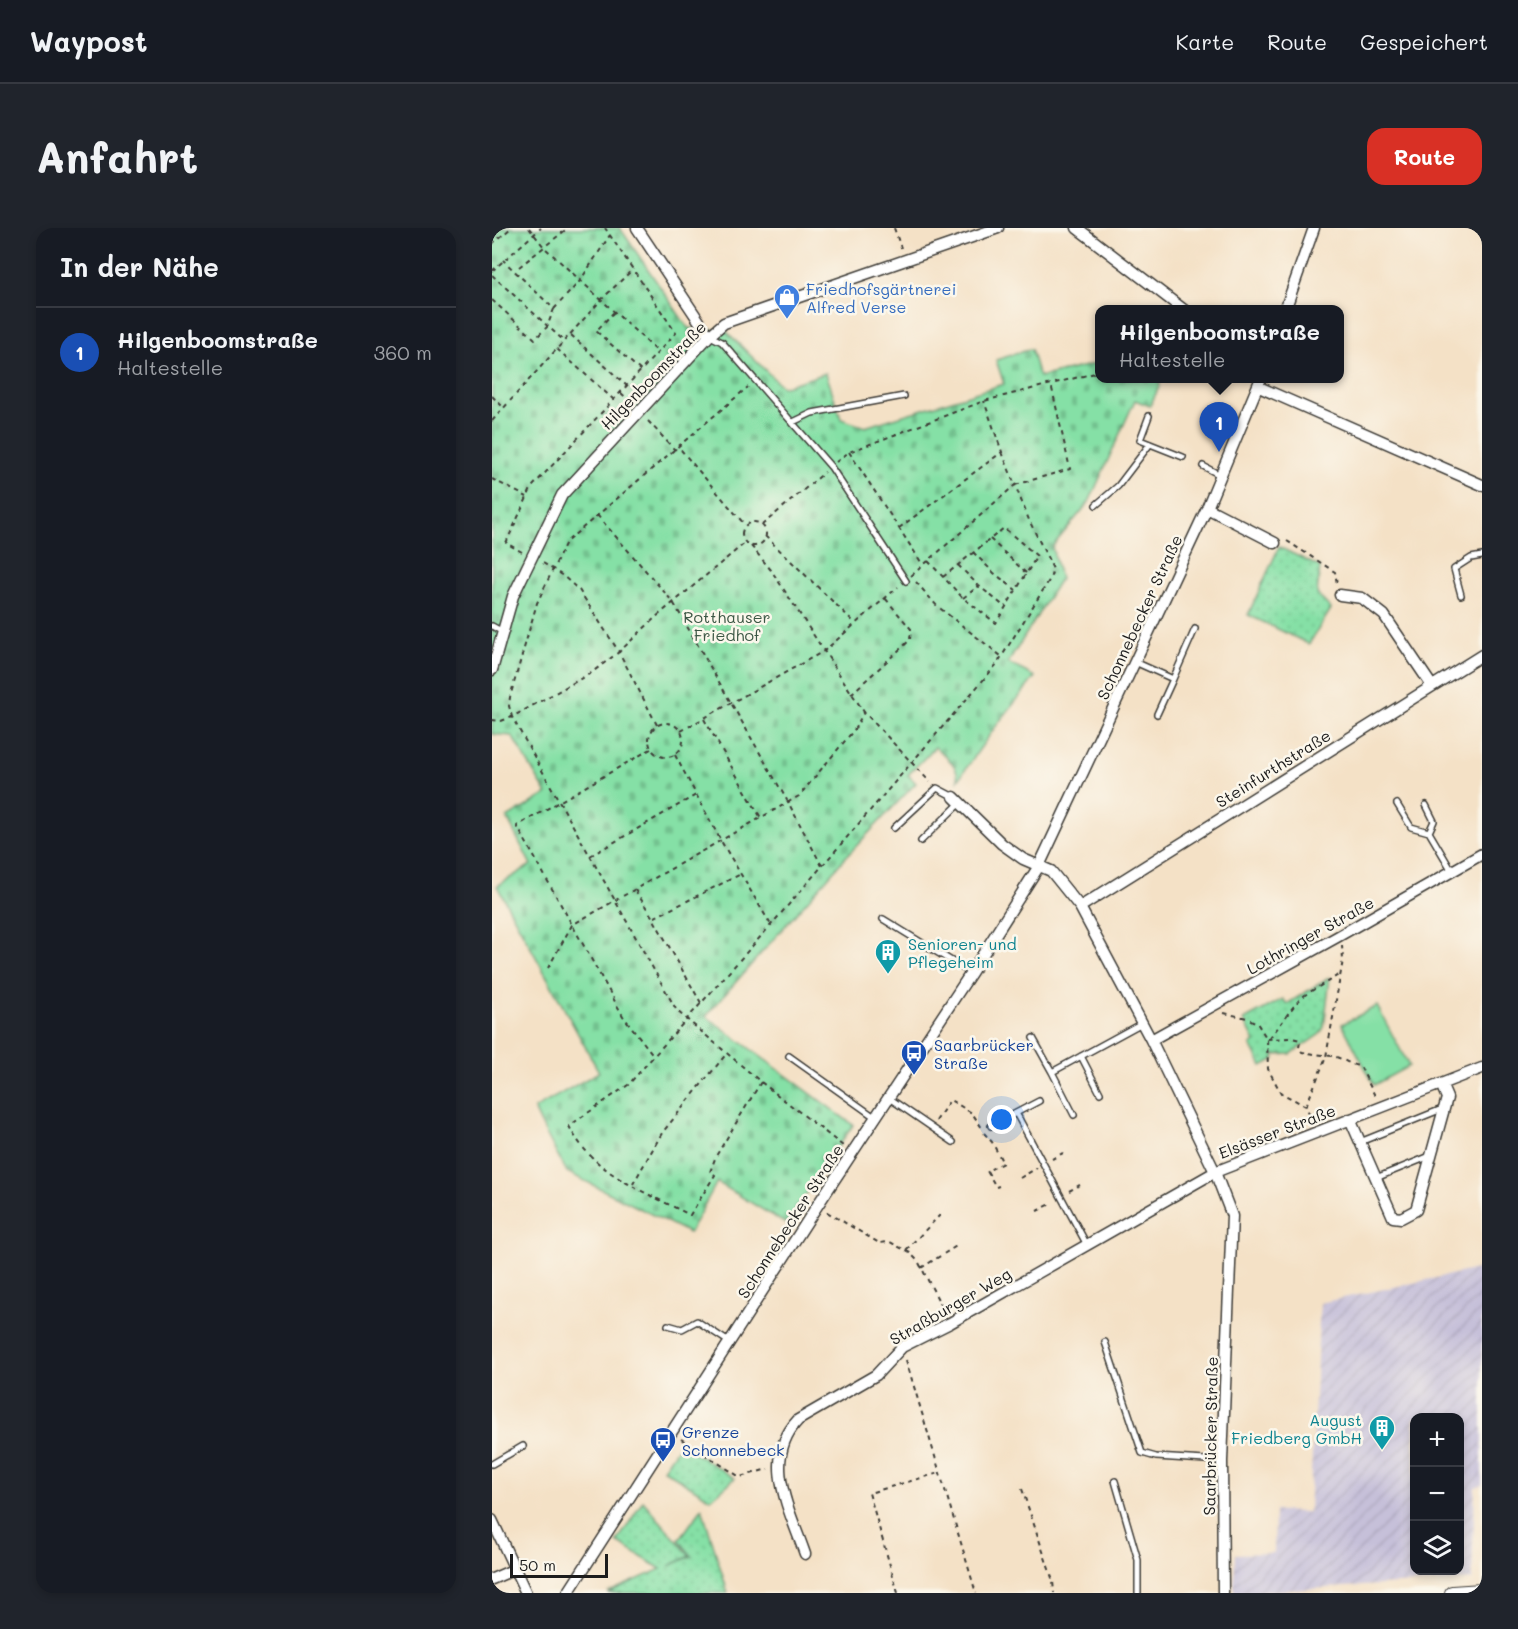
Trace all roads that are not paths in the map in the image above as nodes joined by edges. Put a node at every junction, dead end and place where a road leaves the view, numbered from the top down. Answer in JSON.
{"nodes":[{"id":1,"x":638,"y":228,"type":"edge"},
{"id":2,"x":998,"y":228,"type":"edge"},
{"id":3,"x":1077,"y":228,"type":"edge"},
{"id":4,"x":1314,"y":228,"type":"edge"},
{"id":5,"x":1179,"y":305,"type":"edge"},
{"id":6,"x":1286,"y":305,"type":"edge"},
{"id":7,"x":709,"y":336,"type":"junction"},
{"id":8,"x":1260,"y":383,"type":"edge"},
{"id":9,"x":904,"y":396,"type":"dead end"},
{"id":10,"x":1149,"y":416,"type":"dead end"},
{"id":11,"x":792,"y":422,"type":"junction"},
{"id":12,"x":1150,"y":444,"type":"junction"},
{"id":13,"x":1183,"y":457,"type":"dead end"},
{"id":14,"x":1203,"y":466,"type":"dead end"},
{"id":15,"x":1220,"y":475,"type":"junction"},
{"id":16,"x":1482,"y":485,"type":"edge"},
{"id":17,"x":1096,"y":506,"type":"dead end"},
{"id":18,"x":1207,"y":508,"type":"junction"},
{"id":19,"x":1275,"y":543,"type":"road end"},
{"id":20,"x":1482,"y":556,"type":"edge"},
{"id":21,"x":908,"y":578,"type":"road end"},
{"id":22,"x":1340,"y":595,"type":"road end"},
{"id":23,"x":1461,"y":595,"type":"dead end"},
{"id":24,"x":492,"y":626,"type":"edge"},
{"id":25,"x":1195,"y":629,"type":"dead end"},
{"id":26,"x":503,"y":632,"type":"junction"},
{"id":27,"x":1482,"y":655,"type":"edge"},
{"id":28,"x":1135,"y":662,"type":"junction"},
{"id":29,"x":492,"y":670,"type":"edge"},
{"id":30,"x":1173,"y":679,"type":"junction"},
{"id":31,"x":1432,"y":686,"type":"junction"},
{"id":32,"x":1156,"y":714,"type":"dead end"},
{"id":33,"x":957,"y":800,"type":"junction"},
{"id":34,"x":1397,"y":804,"type":"dead end"},
{"id":35,"x":1426,"y":805,"type":"dead end"},
{"id":36,"x":894,"y":828,"type":"dead end"},
{"id":37,"x":1429,"y":832,"type":"junction"},
{"id":38,"x":921,"y":841,"type":"dead end"},
{"id":39,"x":1482,"y":854,"type":"edge"},
{"id":40,"x":1039,"y":866,"type":"junction"},
{"id":41,"x":1452,"y":871,"type":"junction"},
{"id":42,"x":1080,"y":907,"type":"junction"},
{"id":43,"x":884,"y":919,"type":"dead end"},
{"id":44,"x":971,"y":973,"type":"junction"},
{"id":45,"x":1142,"y":1023,"type":"junction"},
{"id":46,"x":1033,"y":1038,"type":"dead end"},
{"id":47,"x":1151,"y":1040,"type":"junction"},
{"id":48,"x":789,"y":1056,"type":"dead end"},
{"id":49,"x":1081,"y":1056,"type":"junction"},
{"id":50,"x":1482,"y":1068,"type":"edge"},
{"id":51,"x":1052,"y":1072,"type":"junction"},
{"id":52,"x":1441,"y":1084,"type":"junction"},
{"id":53,"x":1100,"y":1093,"type":"dead end"},
{"id":54,"x":889,"y":1098,"type":"junction"},
{"id":55,"x":1039,"y":1101,"type":"dead end"},
{"id":56,"x":1444,"y":1108,"type":"junction"},
{"id":57,"x":1016,"y":1113,"type":"junction"},
{"id":58,"x":1074,"y":1115,"type":"dead end"},
{"id":59,"x":876,"y":1118,"type":"junction"},
{"id":60,"x":1350,"y":1119,"type":"junction"},
{"id":61,"x":991,"y":1126,"type":"dead end"},
{"id":62,"x":953,"y":1142,"type":"dead end"},
{"id":63,"x":1360,"y":1142,"type":"junction"},
{"id":64,"x":1431,"y":1156,"type":"junction"},
{"id":65,"x":1215,"y":1172,"type":"junction"},
{"id":66,"x":1376,"y":1178,"type":"junction"},
{"id":67,"x":1087,"y":1245,"type":"junction"},
{"id":68,"x":668,"y":1325,"type":"dead end"},
{"id":69,"x":729,"y":1342,"type":"junction"},
{"id":70,"x":1105,"y":1342,"type":"dead end"},
{"id":71,"x":523,"y":1446,"type":"dead end"},
{"id":72,"x":1222,"y":1461,"type":"junction"},
{"id":73,"x":492,"y":1464,"type":"edge"},
{"id":74,"x":1114,"y":1481,"type":"dead end"},
{"id":75,"x":492,"y":1520,"type":"edge"},
{"id":76,"x":805,"y":1554,"type":"dead end"},
{"id":77,"x":515,"y":1569,"type":"junction"},
{"id":78,"x":492,"y":1579,"type":"edge"},
{"id":79,"x":1482,"y":1591,"type":"edge"},
{"id":80,"x":526,"y":1593,"type":"edge"},
{"id":81,"x":568,"y":1593,"type":"edge"},
{"id":82,"x":1138,"y":1593,"type":"edge"},
{"id":83,"x":1223,"y":1593,"type":"edge"},
{"id":84,"x":1452,"y":1593,"type":"edge"}],
"edges":[{"from":1,"to":7,"type":"street"},
{"from":2,"to":7,"type":"street","name":"Hilgenboomstraße"},
{"from":3,"to":5,"type":"street"},
{"from":4,"to":6,"type":"street"},
{"from":7,"to":11,"type":"lane"},
{"from":7,"to":26,"type":"street","name":"Hilgenboomstraße"},
{"from":8,"to":15,"type":"street","name":"Schonnebecker Straße"},
{"from":8,"to":16,"type":"street"},
{"from":9,"to":11,"type":"lane"},
{"from":10,"to":12,"type":"lane"},
{"from":11,"to":21,"type":"lane"},
{"from":12,"to":13,"type":"lane"},
{"from":12,"to":17,"type":"lane"},
{"from":14,"to":15,"type":"lane"},
{"from":15,"to":18,"type":"street","name":"Schonnebecker Straße"},
{"from":18,"to":19,"type":"street"},
{"from":18,"to":28,"type":"street","name":"Schonnebecker Straße"},
{"from":20,"to":23,"type":"lane"},
{"from":22,"to":31,"type":"street"},
{"from":24,"to":26,"type":"lane"},
{"from":25,"to":30,"type":"lane"},
{"from":26,"to":29,"type":"street","name":"Hilgenboomstraße"},
{"from":27,"to":31,"type":"street","name":"Steinfurthstraße"},
{"from":28,"to":30,"type":"lane"},
{"from":28,"to":40,"type":"street","name":"Schonnebecker Straße"},
{"from":30,"to":32,"type":"lane"},
{"from":31,"to":42,"type":"street","name":"Steinfurthstraße"},
{"from":33,"to":36,"type":"lane"},
{"from":33,"to":38,"type":"lane"},
{"from":33,"to":40,"type":"street"},
{"from":34,"to":37,"type":"lane"},
{"from":35,"to":37,"type":"lane"},
{"from":37,"to":41,"type":"lane"},
{"from":39,"to":41,"type":"street","name":"Lothringer Straße"},
{"from":40,"to":42,"type":"street","name":"Saarbrücker Straße"},
{"from":40,"to":44,"type":"street","name":"Schonnebecker Straße"},
{"from":41,"to":47,"type":"street","name":"Lothringer Straße"},
{"from":42,"to":45,"type":"street","name":"Saarbrücker Straße"},
{"from":43,"to":44,"type":"lane"},
{"from":44,"to":54,"type":"street","name":"Schonnebecker Straße"},
{"from":45,"to":47,"type":"street","name":"Saarbrücker Straße"},
{"from":45,"to":49,"type":"lane"},
{"from":46,"to":51,"type":"lane"},
{"from":47,"to":65,"type":"street","name":"Saarbrücker Straße"},
{"from":48,"to":59,"type":"lane"},
{"from":49,"to":51,"type":"lane"},
{"from":49,"to":53,"type":"lane"},
{"from":50,"to":52,"type":"street","name":"Elsässer Straße"},
{"from":51,"to":58,"type":"lane"},
{"from":52,"to":56,"type":"street","name":"Elsässer Straße"},
{"from":52,"to":60,"type":"street","name":"Elsässer Straße"},
{"from":54,"to":59,"type":"street","name":"Schonnebecker Straße"},
{"from":54,"to":62,"type":"lane"},
{"from":55,"to":57,"type":"lane"},
{"from":56,"to":63,"type":"lane"},
{"from":56,"to":64,"type":"street","name":"Elsässer Straße"},
{"from":57,"to":61,"type":"lane"},
{"from":57,"to":67,"type":"lane"},
{"from":59,"to":69,"type":"street","name":"Schonnebecker Straße"},
{"from":60,"to":63,"type":"street","name":"Elsässer Straße"},
{"from":60,"to":65,"type":"street","name":"Elsässer Straße"},
{"from":63,"to":66,"type":"street","name":"Elsässer Straße"},
{"from":64,"to":66,"type":"lane"},
{"from":64,"to":66,"type":"street","name":"Elsässer Straße"},
{"from":65,"to":67,"type":"street","name":"Straßburger Weg"},
{"from":65,"to":72,"type":"street","name":"Saarbrücker Straße"},
{"from":67,"to":76,"type":"street","name":"Straßburger Weg"},
{"from":68,"to":69,"type":"lane"},
{"from":69,"to":81,"type":"street","name":"Schonnebecker Straße"},
{"from":70,"to":72,"type":"lane"},
{"from":71,"to":73,"type":"lane"},
{"from":72,"to":83,"type":"street","name":"Saarbrücker Straße"},
{"from":74,"to":82,"type":"lane"},
{"from":75,"to":77,"type":"street"},
{"from":77,"to":78,"type":"street"},
{"from":77,"to":80,"type":"street"},
{"from":79,"to":84,"type":"street"}]}
